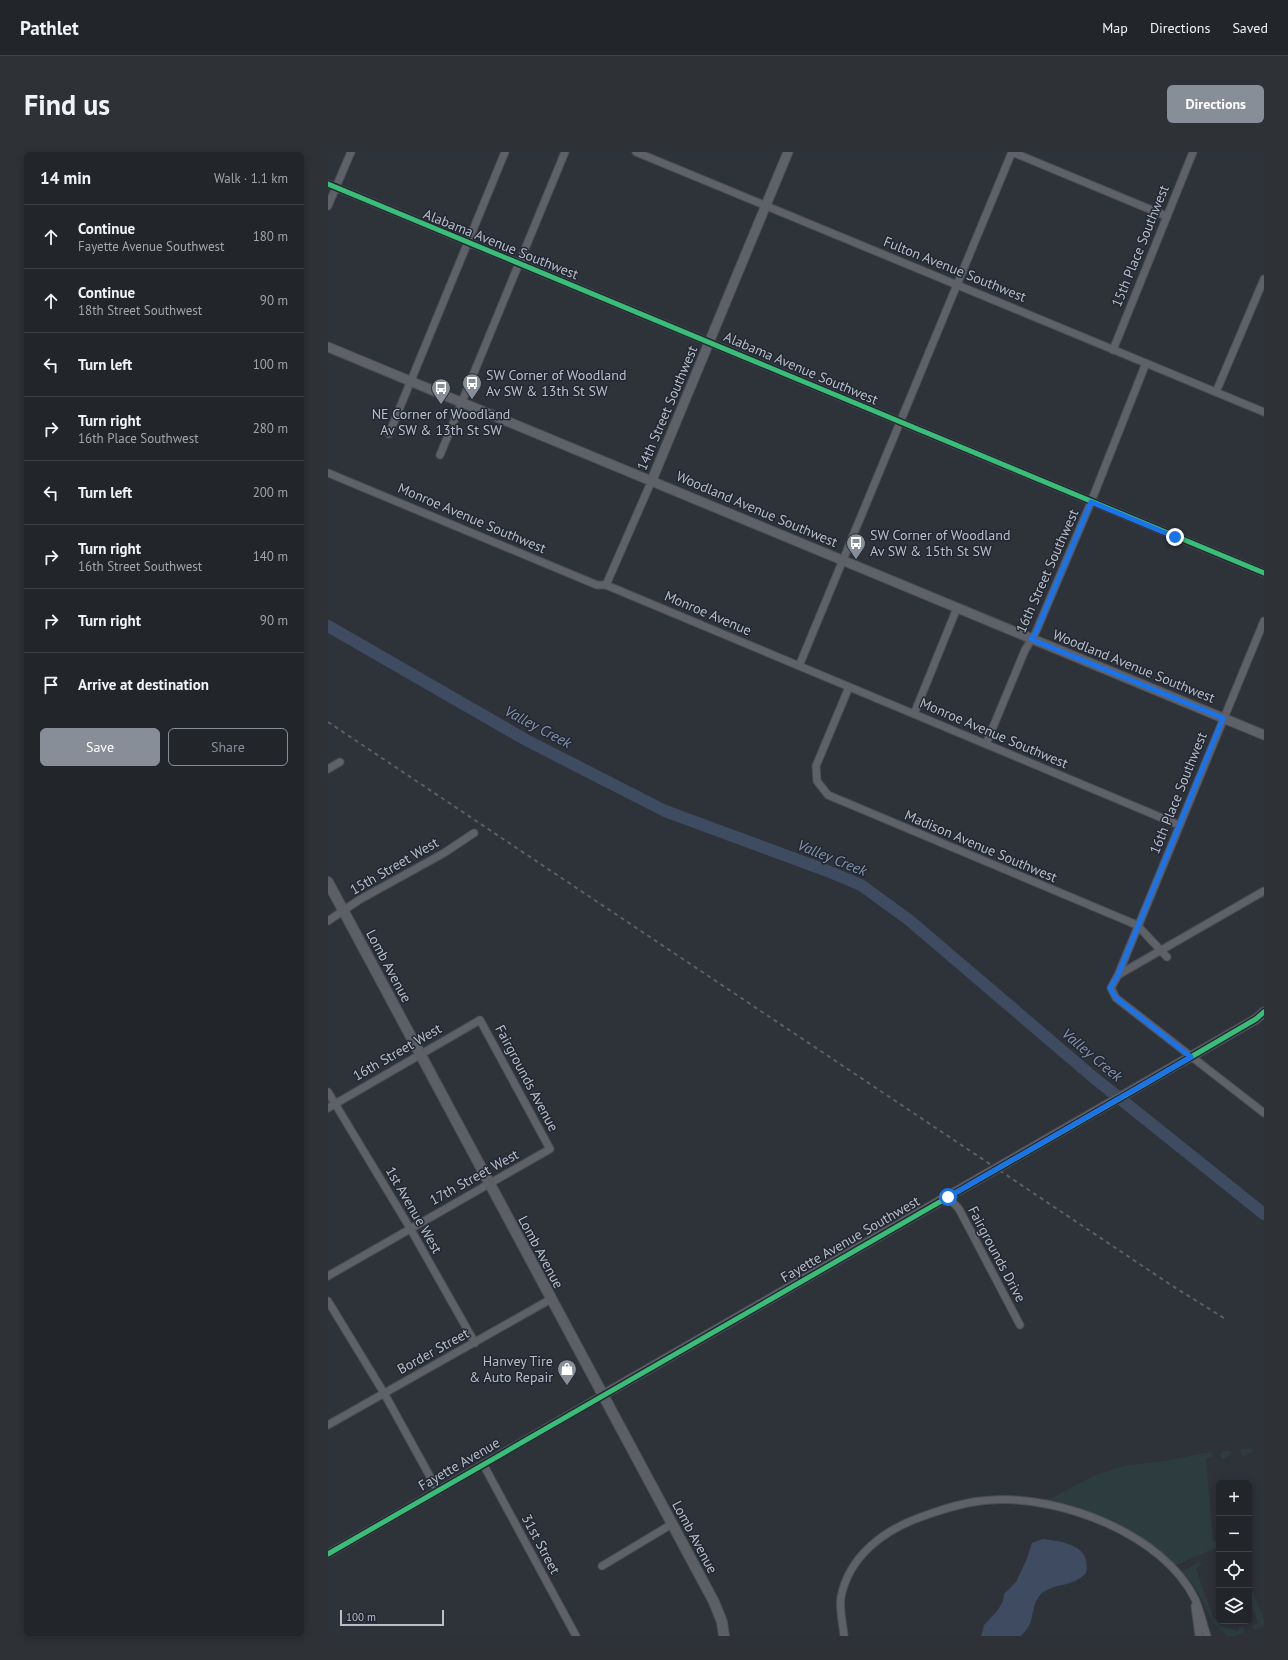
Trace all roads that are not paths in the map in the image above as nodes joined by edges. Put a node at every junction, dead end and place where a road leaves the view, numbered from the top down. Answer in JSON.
{"nodes":[{"id":1,"x":351,"y":152,"type":"edge"},
{"id":2,"x":505,"y":152,"type":"edge"},
{"id":3,"x":565,"y":152,"type":"edge"},
{"id":4,"x":636,"y":152,"type":"edge"},
{"id":5,"x":788,"y":152,"type":"edge"},
{"id":6,"x":1012,"y":152,"type":"edge"},
{"id":7,"x":1194,"y":152,"type":"edge"},
{"id":8,"x":328,"y":184,"type":"edge"},
{"id":9,"x":336,"y":188,"type":"junction"},
{"id":10,"x":328,"y":206,"type":"edge"},
{"id":11,"x":767,"y":206,"type":"junction"},
{"id":12,"x":1166,"y":216,"type":"junction"},
{"id":13,"x":467,"y":244,"type":"junction"},
{"id":14,"x":518,"y":265,"type":"junction"},
{"id":15,"x":1264,"y":279,"type":"edge"},
{"id":16,"x":958,"y":285,"type":"junction"},
{"id":17,"x":709,"y":343,"type":"junction"},
{"id":18,"x":328,"y":347,"type":"edge"},
{"id":19,"x":1113,"y":350,"type":"junction"},
{"id":20,"x":1146,"y":363,"type":"junction"},
{"id":21,"x":412,"y":382,"type":"junction"},
{"id":22,"x":1216,"y":392,"type":"junction"},
{"id":23,"x":461,"y":401,"type":"junction"},
{"id":24,"x":1264,"y":412,"type":"edge"},
{"id":25,"x":901,"y":423,"type":"junction"},
{"id":26,"x":389,"y":434,"type":"dead end"},
{"id":27,"x":440,"y":455,"type":"dead end"},
{"id":28,"x":328,"y":473,"type":"edge"},
{"id":29,"x":652,"y":480,"type":"junction"},
{"id":30,"x":1091,"y":502,"type":"junction"},
{"id":31,"x":843,"y":560,"type":"junction"},
{"id":32,"x":1264,"y":573,"type":"edge"},
{"id":33,"x":606,"y":585,"type":"junction"},
{"id":34,"x":957,"y":608,"type":"junction"},
{"id":35,"x":1264,"y":621,"type":"edge"},
{"id":36,"x":1031,"y":639,"type":"junction"},
{"id":37,"x":799,"y":666,"type":"junction"},
{"id":38,"x":849,"y":687,"type":"junction"},
{"id":39,"x":914,"y":714,"type":"junction"},
{"id":40,"x":1223,"y":718,"type":"junction"},
{"id":41,"x":1264,"y":735,"type":"edge"},
{"id":42,"x":986,"y":744,"type":"junction"},
{"id":43,"x":340,"y":762,"type":"dead end"},
{"id":44,"x":328,"y":769,"type":"edge"},
{"id":45,"x":1179,"y":825,"type":"junction"},
{"id":46,"x":474,"y":833,"type":"dead end"},
{"id":47,"x":328,"y":882,"type":"edge"},
{"id":48,"x":1264,"y":891,"type":"edge"},
{"id":49,"x":344,"y":911,"type":"junction"},
{"id":50,"x":328,"y":921,"type":"edge"},
{"id":51,"x":1137,"y":925,"type":"junction"},
{"id":52,"x":1161,"y":949,"type":"junction"},
{"id":53,"x":1167,"y":957,"type":"dead end"},
{"id":54,"x":1118,"y":975,"type":"junction"},
{"id":55,"x":1264,"y":1012,"type":"edge"},
{"id":56,"x":480,"y":1020,"type":"joint"},
{"id":57,"x":420,"y":1053,"type":"junction"},
{"id":58,"x":1191,"y":1057,"type":"junction"},
{"id":59,"x":328,"y":1092,"type":"edge"},
{"id":60,"x":335,"y":1104,"type":"junction"},
{"id":61,"x":328,"y":1108,"type":"edge"},
{"id":62,"x":1264,"y":1114,"type":"edge"},
{"id":63,"x":550,"y":1149,"type":"joint"},
{"id":64,"x":489,"y":1183,"type":"junction"},
{"id":65,"x":948,"y":1197,"type":"junction"},
{"id":66,"x":410,"y":1228,"type":"junction"},
{"id":67,"x":328,"y":1276,"type":"edge"},
{"id":68,"x":551,"y":1299,"type":"junction"},
{"id":69,"x":328,"y":1300,"type":"edge"},
{"id":70,"x":1020,"y":1325,"type":"dead end"},
{"id":71,"x":475,"y":1343,"type":"junction"},
{"id":72,"x":384,"y":1393,"type":"junction"},
{"id":73,"x":603,"y":1395,"type":"junction"},
{"id":74,"x":328,"y":1425,"type":"edge"},
{"id":75,"x":483,"y":1464,"type":"junction"},
{"id":76,"x":438,"y":1491,"type":"junction"},
{"id":77,"x":672,"y":1524,"type":"junction"},
{"id":78,"x":328,"y":1554,"type":"edge"},
{"id":79,"x":602,"y":1566,"type":"dead end"},
{"id":80,"x":1194,"y":1598,"type":"junction"},
{"id":81,"x":576,"y":1636,"type":"edge"},
{"id":82,"x":724,"y":1636,"type":"edge"},
{"id":83,"x":845,"y":1636,"type":"edge"},
{"id":84,"x":1199,"y":1636,"type":"edge"},
{"id":85,"x":1207,"y":1636,"type":"edge"}],
"edges":[{"from":1,"to":9,"type":"street"},
{"from":2,"to":13,"type":"street"},
{"from":3,"to":14,"type":"street"},
{"from":4,"to":11,"type":"street","name":"Fulton Avenue Southwest"},
{"from":5,"to":11,"type":"street","name":"14th Street Southwest"},
{"from":6,"to":12,"type":"street"},
{"from":6,"to":16,"type":"street"},
{"from":7,"to":12,"type":"street","name":"15th Place Southwest"},
{"from":8,"to":9,"type":"street","name":"Alabama Avenue Southwest"},
{"from":9,"to":10,"type":"street"},
{"from":9,"to":13,"type":"street","name":"Alabama Avenue Southwest"},
{"from":11,"to":16,"type":"street","name":"Fulton Avenue Southwest"},
{"from":11,"to":17,"type":"street","name":"14th Street Southwest"},
{"from":12,"to":19,"type":"street","name":"15th Place Southwest"},
{"from":13,"to":14,"type":"street","name":"Alabama Avenue Southwest"},
{"from":13,"to":21,"type":"street"},
{"from":14,"to":17,"type":"street","name":"Alabama Avenue Southwest"},
{"from":14,"to":23,"type":"street"},
{"from":15,"to":22,"type":"street"},
{"from":16,"to":19,"type":"street","name":"Fulton Avenue Southwest"},
{"from":16,"to":25,"type":"street"},
{"from":17,"to":25,"type":"street","name":"Alabama Avenue Southwest"},
{"from":17,"to":29,"type":"street","name":"14th Street Southwest"},
{"from":18,"to":21,"type":"street","name":"Woodland Avenue Southwest"},
{"from":19,"to":20,"type":"street","name":"Fulton Avenue Southwest"},
{"from":20,"to":22,"type":"street","name":"Fulton Avenue Southwest"},
{"from":20,"to":30,"type":"street","name":"16th Street Southwest"},
{"from":21,"to":23,"type":"street","name":"Woodland Avenue Southwest"},
{"from":21,"to":26,"type":"street"},
{"from":22,"to":24,"type":"street","name":"Fulton Avenue Southwest"},
{"from":23,"to":27,"type":"street"},
{"from":23,"to":29,"type":"street","name":"Woodland Avenue Southwest"},
{"from":25,"to":30,"type":"street","name":"Alabama Avenue Southwest"},
{"from":25,"to":31,"type":"street"},
{"from":28,"to":33,"type":"street","name":"Monroe Avenue Southwest"},
{"from":29,"to":31,"type":"street","name":"Woodland Avenue Southwest"},
{"from":29,"to":33,"type":"street","name":"14th Street Southwest"},
{"from":30,"to":32,"type":"street","name":"Alabama Avenue Southwest"},
{"from":30,"to":36,"type":"street","name":"16th Street Southwest"},
{"from":31,"to":34,"type":"street","name":"Woodland Avenue Southwest"},
{"from":31,"to":37,"type":"street"},
{"from":33,"to":37,"type":"street","name":"Monroe Avenue"},
{"from":34,"to":36,"type":"street","name":"Woodland Avenue Southwest"},
{"from":34,"to":39,"type":"street"},
{"from":35,"to":40,"type":"street","name":"16th Place Southwest"},
{"from":36,"to":40,"type":"street","name":"Woodland Avenue Southwest"},
{"from":36,"to":42,"type":"street","name":"16th Street Southwest"},
{"from":37,"to":38,"type":"street","name":"Monroe Avenue Southwest"},
{"from":38,"to":39,"type":"street","name":"Monroe Avenue Southwest"},
{"from":38,"to":51,"type":"street","name":"Madison Avenue Southwest"},
{"from":39,"to":42,"type":"street","name":"Monroe Avenue Southwest"},
{"from":40,"to":41,"type":"street","name":"Woodland Avenue Southwest"},
{"from":40,"to":45,"type":"street","name":"16th Place Southwest"},
{"from":42,"to":45,"type":"street","name":"Monroe Avenue Southwest"},
{"from":43,"to":44,"type":"street"},
{"from":45,"to":51,"type":"street","name":"16th Place Southwest"},
{"from":46,"to":49,"type":"street","name":"15th Street West"},
{"from":47,"to":49,"type":"main road","name":"Lomb Avenue"},
{"from":48,"to":52,"type":"street"},
{"from":49,"to":50,"type":"street","name":"15th Street West"},
{"from":49,"to":57,"type":"main road","name":"Lomb Avenue"},
{"from":51,"to":52,"type":"street"},
{"from":51,"to":54,"type":"street","name":"16th Place Southwest"},
{"from":52,"to":53,"type":"street"},
{"from":52,"to":54,"type":"street"},
{"from":54,"to":58,"type":"street"},
{"from":55,"to":58,"type":"street","name":"Fayette Avenue Southwest"},
{"from":56,"to":57,"type":"street","name":"16th Street West"},
{"from":56,"to":63,"type":"street","name":"Fairgrounds Avenue"},
{"from":57,"to":60,"type":"street","name":"16th Street West"},
{"from":57,"to":64,"type":"main road","name":"Lomb Avenue"},
{"from":58,"to":62,"type":"street"},
{"from":58,"to":65,"type":"street","name":"Fayette Avenue Southwest"},
{"from":59,"to":60,"type":"street","name":"1st Avenue West"},
{"from":60,"to":61,"type":"street","name":"16th Street West"},
{"from":60,"to":66,"type":"street","name":"1st Avenue West"},
{"from":63,"to":64,"type":"street","name":"17th Street West"},
{"from":64,"to":66,"type":"street","name":"17th Street West"},
{"from":64,"to":68,"type":"main road","name":"Lomb Avenue"},
{"from":65,"to":70,"type":"street","name":"Fairgrounds Drive"},
{"from":65,"to":73,"type":"street","name":"Fayette Avenue Southwest"},
{"from":66,"to":67,"type":"street","name":"17th Street West"},
{"from":66,"to":71,"type":"street","name":"1st Avenue West"},
{"from":68,"to":71,"type":"street","name":"Border Street"},
{"from":68,"to":73,"type":"main road","name":"Lomb Avenue"},
{"from":69,"to":72,"type":"street"},
{"from":71,"to":72,"type":"street","name":"Border Street"},
{"from":72,"to":74,"type":"street","name":"Border Street"},
{"from":72,"to":76,"type":"street"},
{"from":73,"to":75,"type":"street","name":"Fayette Avenue"},
{"from":73,"to":77,"type":"main road","name":"Lomb Avenue"},
{"from":75,"to":76,"type":"street","name":"Fayette Avenue"},
{"from":75,"to":81,"type":"street","name":"31st Street"},
{"from":76,"to":78,"type":"street","name":"Fayette Avenue"},
{"from":77,"to":79,"type":"street"},
{"from":77,"to":82,"type":"main road","name":"Lomb Avenue"},
{"from":80,"to":83,"type":"street"},
{"from":80,"to":84,"type":"street"},
{"from":80,"to":85,"type":"street"}]}
